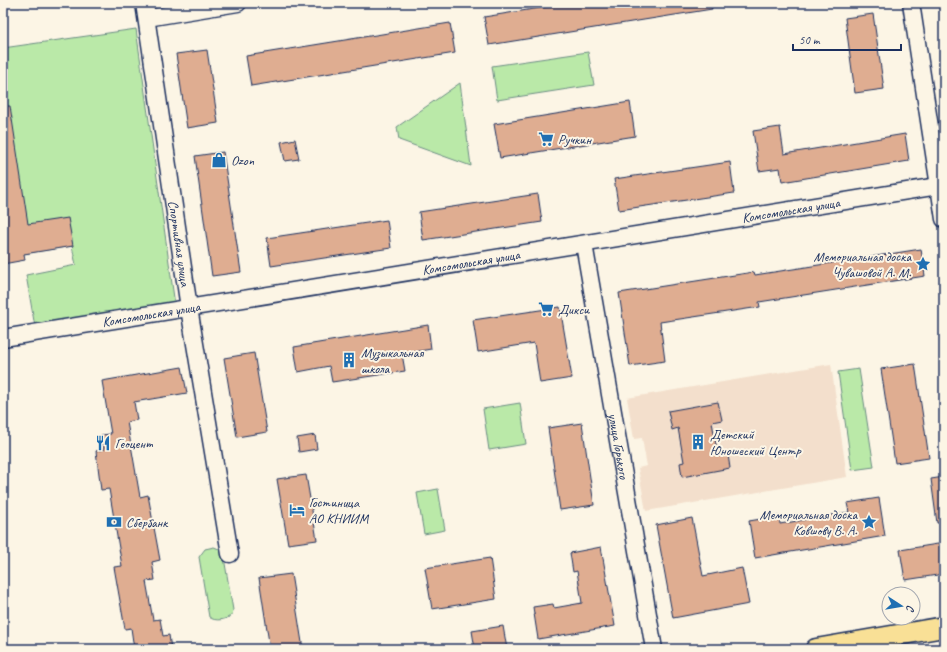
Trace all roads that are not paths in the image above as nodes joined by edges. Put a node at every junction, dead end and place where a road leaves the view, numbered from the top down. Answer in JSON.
{"nodes":[{"id":1,"x":238,"y":3,"type":"edge"},
{"id":2,"x":911,"y":3,"type":"edge"},
{"id":3,"x":146,"y":10,"type":"edge"},
{"id":4,"x":938,"y":186,"type":"junction"},
{"id":5,"x":944,"y":219,"type":"edge"},
{"id":6,"x":584,"y":244,"type":"junction"},
{"id":7,"x":189,"y":308,"type":"junction"},
{"id":8,"x":3,"y":338,"type":"edge"},
{"id":9,"x":230,"y":554,"type":"dead end"},
{"id":10,"x":944,"y":627,"type":"edge"},
{"id":11,"x":654,"y":649,"type":"edge"},
{"id":12,"x":816,"y":649,"type":"edge"}],
"edges":[{"from":1,"to":3,"type":"street"},
{"from":2,"to":4,"type":"street"},
{"from":3,"to":7,"type":"street","name":"Спортивная улица"},
{"from":4,"to":5,"type":"street"},
{"from":4,"to":6,"type":"street","name":"Комсомольская улица"},
{"from":6,"to":7,"type":"street","name":"Комсомольская улица"},
{"from":6,"to":11,"type":"street","name":"улица Горького"},
{"from":7,"to":8,"type":"street","name":"Комсомольская улица"},
{"from":7,"to":9,"type":"street","name":"Спортивная улица"},
{"from":10,"to":12,"type":"main road"}]}
